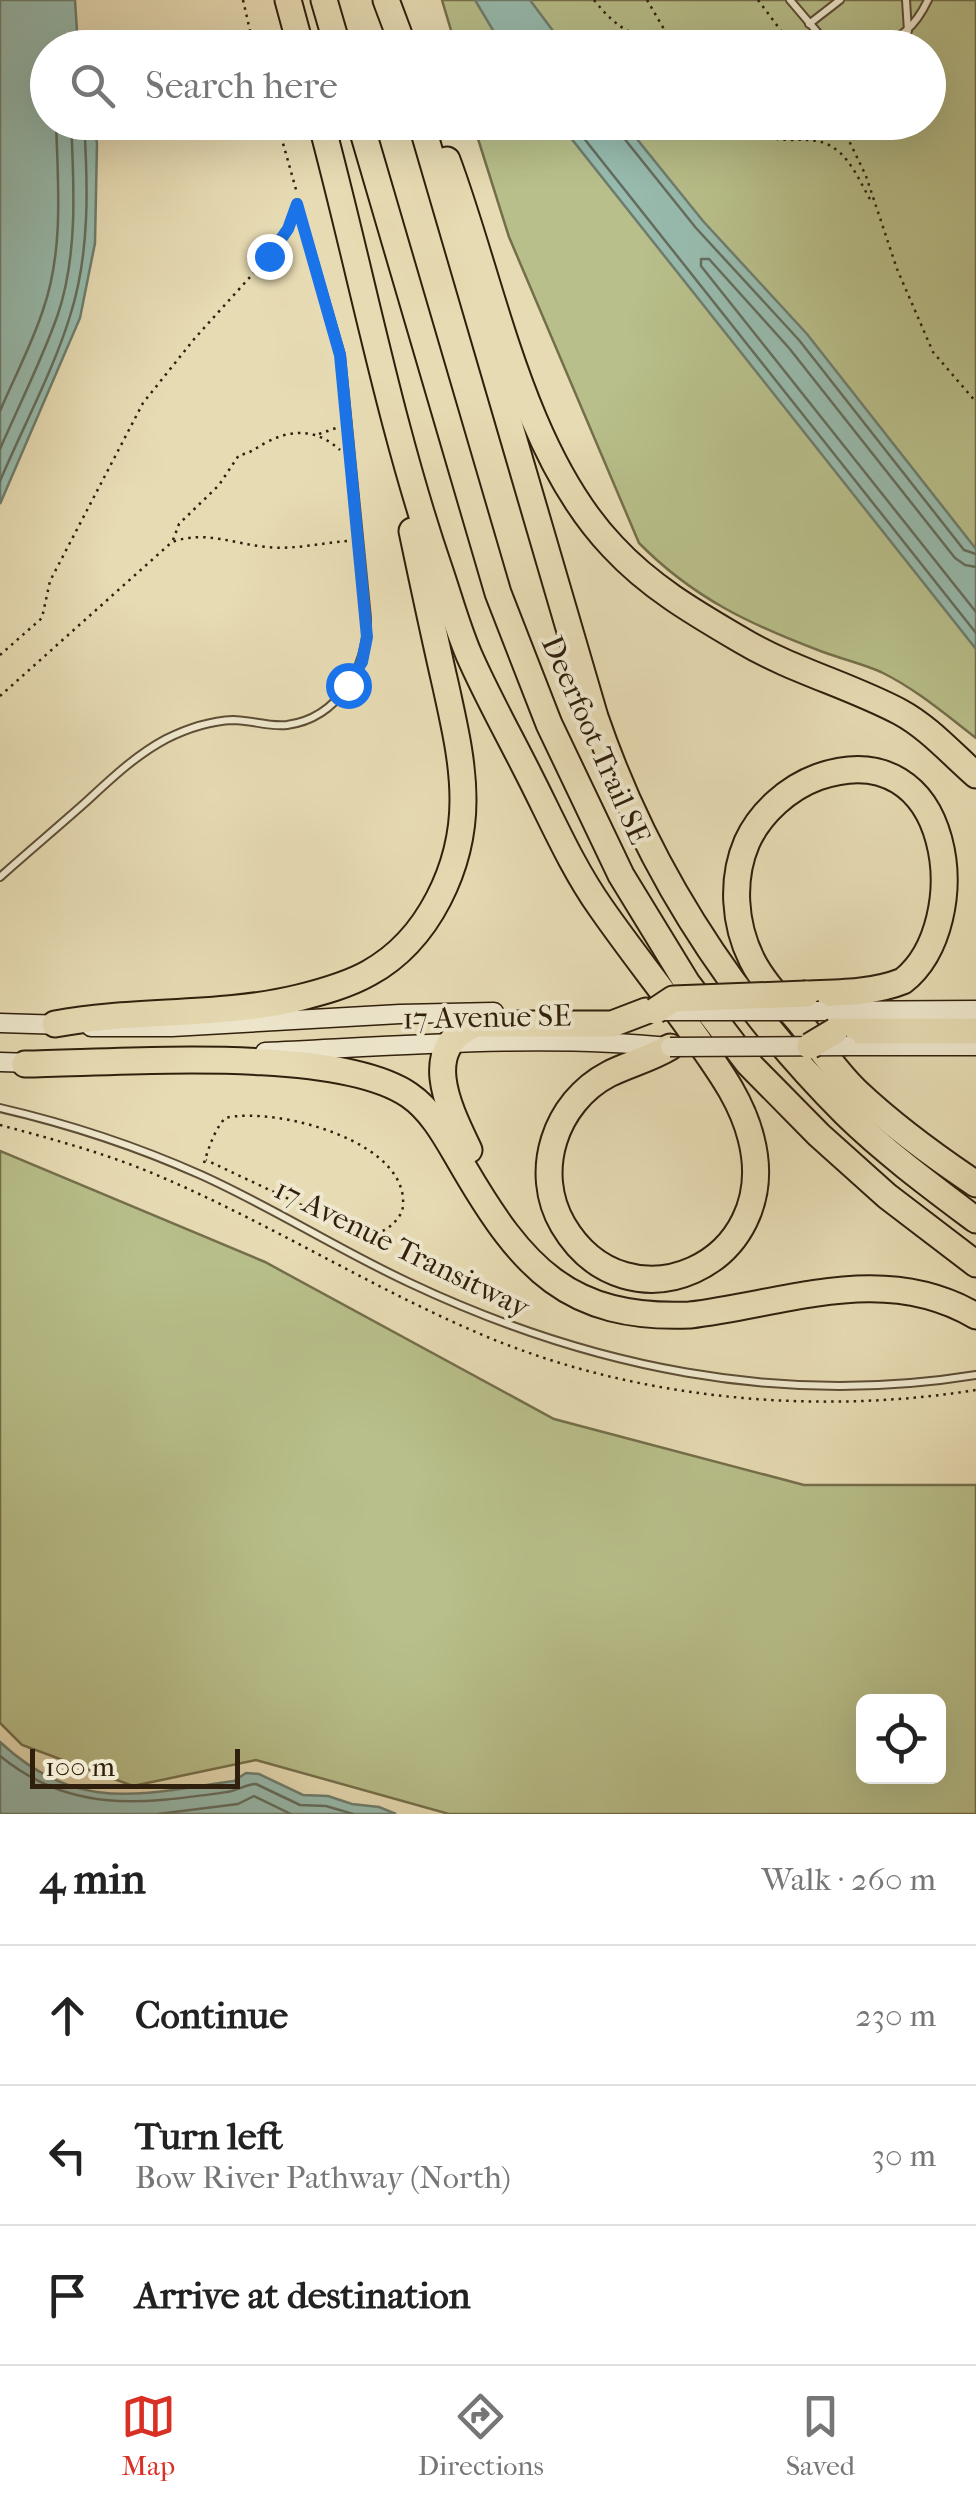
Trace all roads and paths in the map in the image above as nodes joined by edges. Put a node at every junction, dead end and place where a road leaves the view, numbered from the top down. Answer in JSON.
{"nodes":[{"id":1,"x":243,"y":0,"type":"edge"},
{"id":2,"x":288,"y":0,"type":"edge"},
{"id":3,"x":324,"y":0,"type":"edge"},
{"id":4,"x":385,"y":0,"type":"edge"},
{"id":5,"x":594,"y":0,"type":"edge"},
{"id":6,"x":647,"y":0,"type":"edge"},
{"id":7,"x":758,"y":0,"type":"edge"},
{"id":8,"x":790,"y":0,"type":"edge"},
{"id":9,"x":840,"y":0,"type":"edge"},
{"id":10,"x":906,"y":0,"type":"edge"},
{"id":11,"x":928,"y":0,"type":"edge"},
{"id":12,"x":809,"y":24,"type":"junction"},
{"id":13,"x":250,"y":30,"type":"edge"},
{"id":14,"x":296,"y":30,"type":"edge"},
{"id":15,"x":333,"y":30,"type":"edge"},
{"id":16,"x":395,"y":30,"type":"edge"},
{"id":17,"x":626,"y":30,"type":"edge"},
{"id":18,"x":665,"y":30,"type":"edge"},
{"id":19,"x":780,"y":30,"type":"edge"},
{"id":20,"x":815,"y":30,"type":"edge"},
{"id":21,"x":908,"y":30,"type":"edge"},
{"id":22,"x":909,"y":30,"type":"edge"},
{"id":23,"x":282,"y":140,"type":"edge"},
{"id":24,"x":325,"y":140,"type":"edge"},
{"id":25,"x":365,"y":140,"type":"edge"},
{"id":26,"x":426,"y":140,"type":"edge"},
{"id":27,"x":439,"y":140,"type":"edge"},
{"id":28,"x":795,"y":140,"type":"edge"},
{"id":29,"x":849,"y":140,"type":"edge"},
{"id":30,"x":297,"y":204,"type":"junction"},
{"id":31,"x":874,"y":206,"type":"junction"},
{"id":32,"x":976,"y":402,"type":"edge"},
{"id":33,"x":347,"y":416,"type":"junction"},
{"id":34,"x":312,"y":434,"type":"junction"},
{"id":35,"x":352,"y":460,"type":"junction"},
{"id":36,"x":408,"y":476,"type":"junction"},
{"id":37,"x":359,"y":540,"type":"junction"},
{"id":38,"x":172,"y":542,"type":"junction"},
{"id":39,"x":0,"y":655,"type":"edge"},
{"id":40,"x":0,"y":696,"type":"edge"},
{"id":41,"x":976,"y":775,"type":"edge"},
{"id":42,"x":962,"y":831,"type":"dead end"},
{"id":43,"x":0,"y":876,"type":"edge"},
{"id":44,"x":960,"y":934,"type":"dead end"},
{"id":45,"x":976,"y":1010,"type":"edge"},
{"id":46,"x":650,"y":1012,"type":"junction"},
{"id":47,"x":827,"y":1021,"type":"junction"},
{"id":48,"x":0,"y":1023,"type":"edge"},
{"id":49,"x":56,"y":1024,"type":"junction"},
{"id":50,"x":976,"y":1030,"type":"edge"},
{"id":51,"x":446,"y":1045,"type":"junction"},
{"id":52,"x":810,"y":1046,"type":"joint"},
{"id":53,"x":976,"y":1046,"type":"edge"},
{"id":54,"x":670,"y":1047,"type":"junction"},
{"id":55,"x":12,"y":1063,"type":"edge"},
{"id":56,"x":0,"y":1108,"type":"edge"},
{"id":57,"x":206,"y":1160,"type":"joint"},
{"id":58,"x":976,"y":1184,"type":"edge"},
{"id":59,"x":976,"y":1220,"type":"edge"},
{"id":60,"x":523,"y":1254,"type":"junction"},
{"id":61,"x":976,"y":1264,"type":"edge"},
{"id":62,"x":976,"y":1316,"type":"edge"},
{"id":63,"x":973,"y":1375,"type":"edge"}],
"edges":[{"from":1,"to":13,"type":"path"},
{"from":2,"to":14,"type":"highway"},
{"from":3,"to":15,"type":"highway"},
{"from":4,"to":16,"type":"highway"},
{"from":5,"to":17,"type":"path"},
{"from":6,"to":18,"type":"path"},
{"from":7,"to":19,"type":"path"},
{"from":8,"to":12,"type":"lane"},
{"from":9,"to":12,"type":"lane"},
{"from":10,"to":21,"type":"lane"},
{"from":11,"to":22,"type":"lane"},
{"from":12,"to":20,"type":"lane"},
{"from":23,"to":30,"type":"path"},
{"from":24,"to":36,"type":"highway"},
{"from":25,"to":61,"type":"highway","name":"Deerfoot Trail SE"},
{"from":26,"to":59,"type":"highway","name":"Deerfoot Trail SE"},
{"from":27,"to":41,"type":"highway"},
{"from":28,"to":31,"type":"path"},
{"from":29,"to":31,"type":"path"},
{"from":30,"to":33,"type":"lane"},
{"from":30,"to":39,"type":"path"},
{"from":31,"to":32,"type":"path"},
{"from":33,"to":34,"type":"path"},
{"from":33,"to":35,"type":"lane"},
{"from":34,"to":35,"type":"path"},
{"from":34,"to":38,"type":"path"},
{"from":35,"to":37,"type":"lane"},
{"from":36,"to":49,"type":"highway"},
{"from":36,"to":54,"type":"highway"},
{"from":37,"to":38,"type":"path"},
{"from":37,"to":43,"type":"lane"},
{"from":38,"to":40,"type":"path"},
{"from":42,"to":58,"type":"highway"},
{"from":44,"to":47,"type":"highway"},
{"from":45,"to":47,"type":"main road"},
{"from":46,"to":47,"type":"highway","bridge":true},
{"from":46,"to":49,"type":"main road","name":"17 Avenue SE"},
{"from":46,"to":51,"type":"highway"},
{"from":47,"to":50,"type":"highway"},
{"from":47,"to":52,"type":"highway","bridge":true},
{"from":47,"to":53,"type":"main road"},
{"from":48,"to":49,"type":"main road","name":"17 Avenue SE"},
{"from":51,"to":54,"type":"main road","name":"17 Avenue SE"},
{"from":51,"to":55,"type":"main road","name":"17 Avenue SE"},
{"from":51,"to":60,"type":"highway"},
{"from":52,"to":54,"type":"main road","name":"17 Avenue SE","bridge":true},
{"from":55,"to":60,"type":"highway"},
{"from":56,"to":63,"type":"lane","name":"17 Avenue Transitway"},
{"from":57,"to":57,"type":"path"},
{"from":60,"to":62,"type":"highway"}]}
